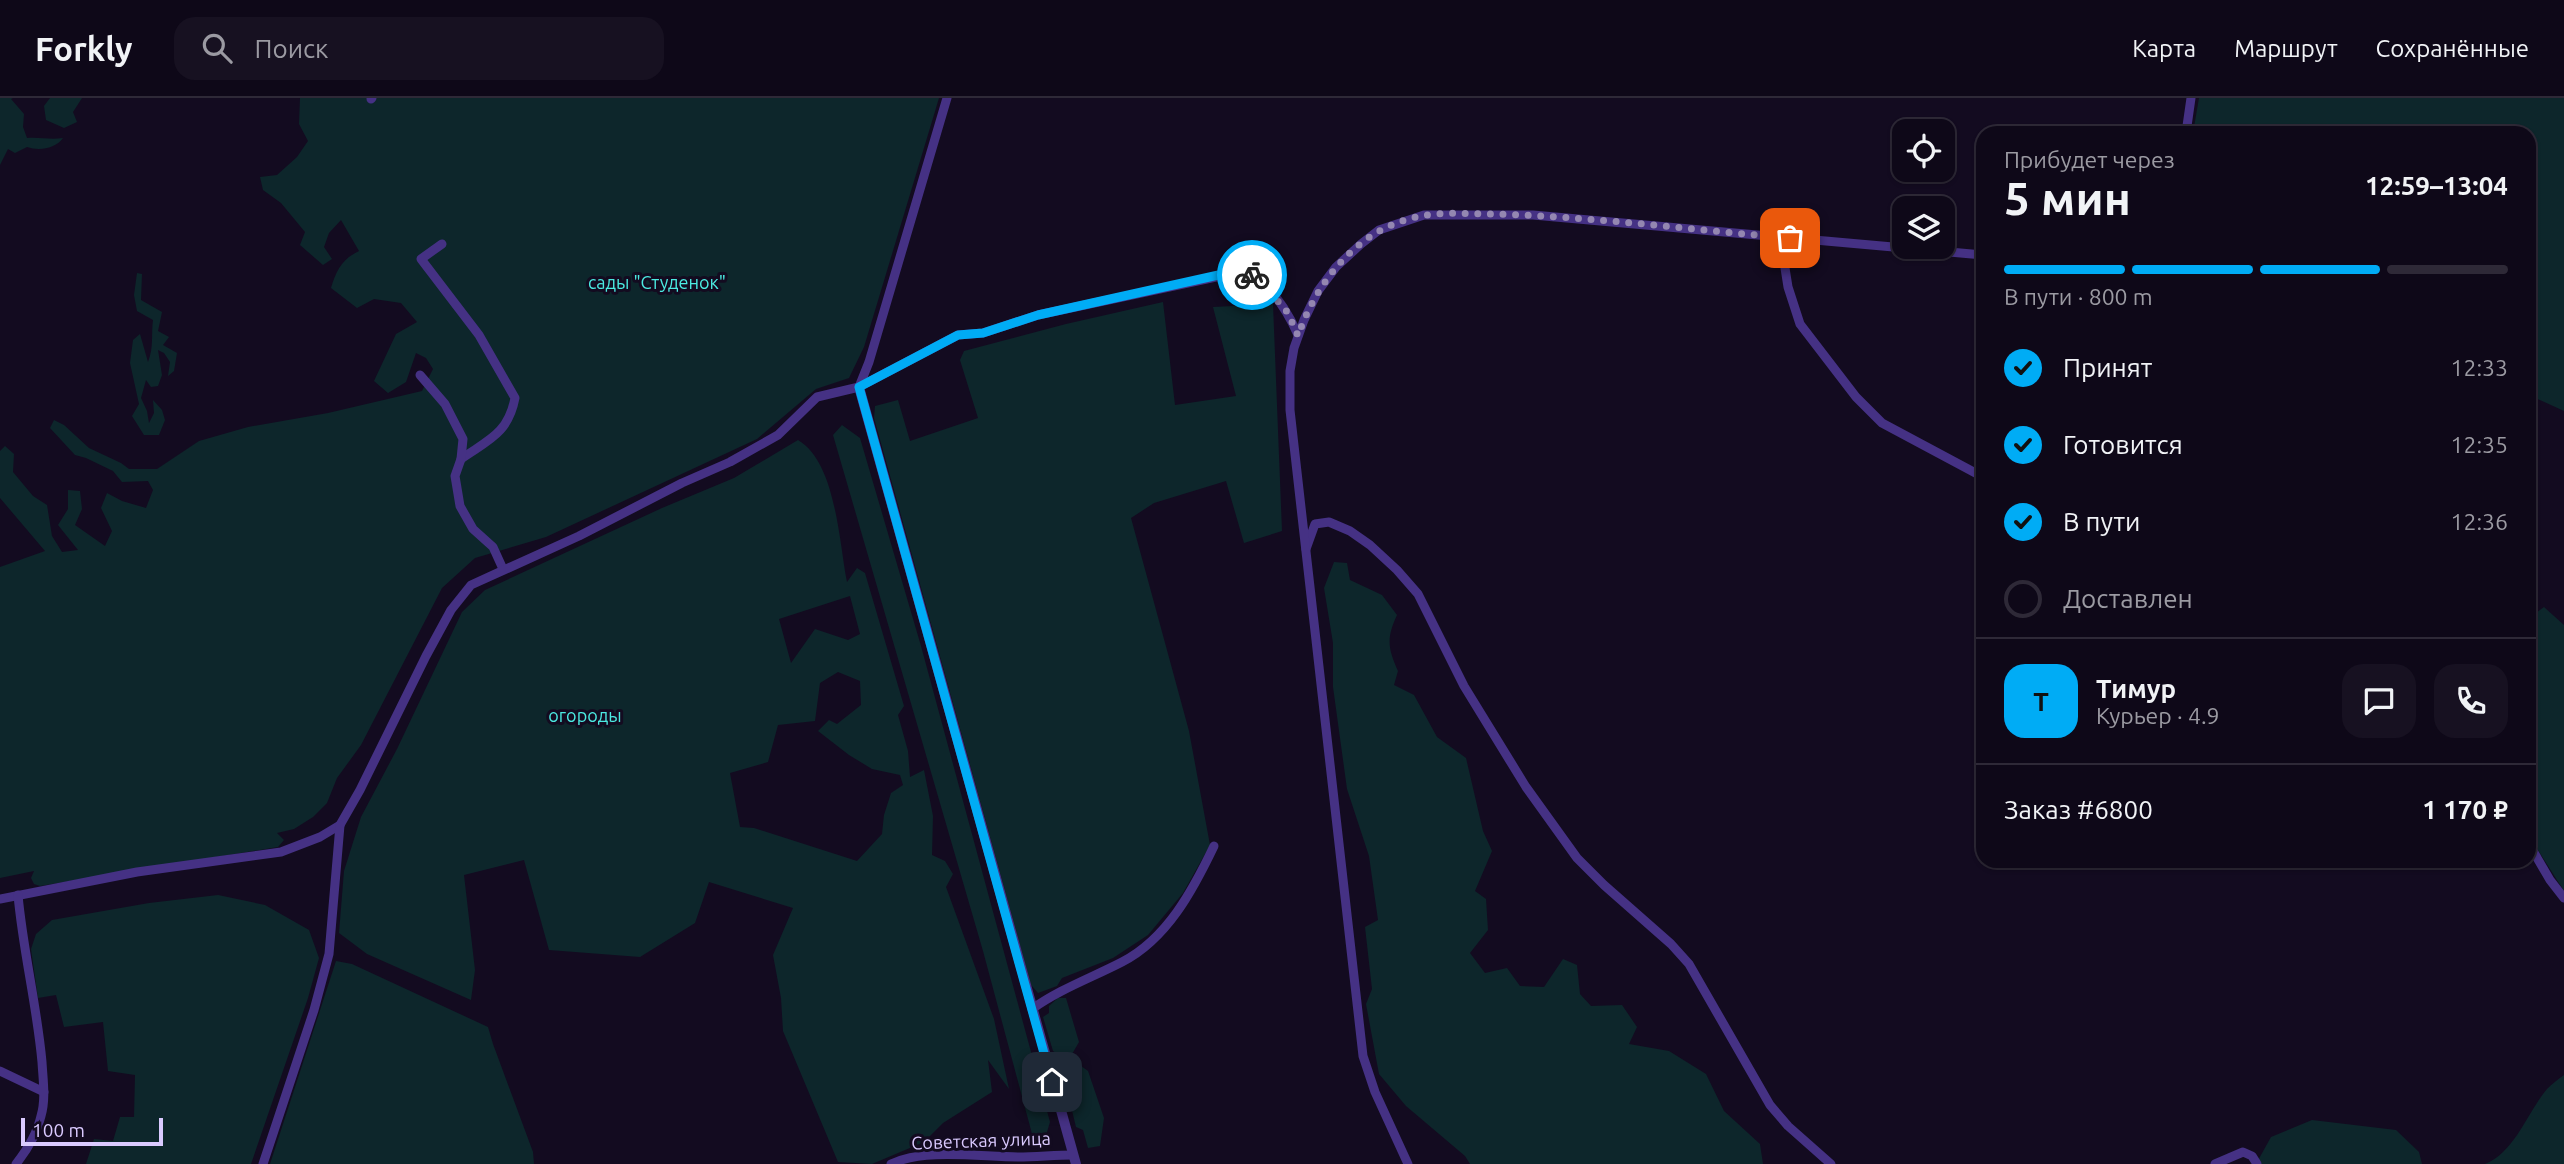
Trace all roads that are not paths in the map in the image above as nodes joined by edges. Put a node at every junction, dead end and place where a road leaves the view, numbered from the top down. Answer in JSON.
{"nodes":[{"id":1,"x":947,"y":98,"type":"edge"},
{"id":2,"x":2191,"y":98,"type":"edge"},
{"id":3,"x":2187,"y":126,"type":"edge"},
{"id":4,"x":1770,"y":237,"type":"junction"},
{"id":5,"x":442,"y":244,"type":"dead end"},
{"id":6,"x":1976,"y":254,"type":"edge"},
{"id":7,"x":1298,"y":336,"type":"junction"},
{"id":8,"x":420,"y":375,"type":"dead end"},
{"id":9,"x":859,"y":387,"type":"junction"},
{"id":10,"x":461,"y":459,"type":"junction"},
{"id":11,"x":1976,"y":473,"type":"edge"},
{"id":12,"x":1305,"y":550,"type":"junction"},
{"id":13,"x":503,"y":569,"type":"junction"},
{"id":14,"x":340,"y":825,"type":"junction"},
{"id":15,"x":1214,"y":846,"type":"dead end"},
{"id":16,"x":2536,"y":856,"type":"edge"},
{"id":17,"x":18,"y":895,"type":"junction"},
{"id":18,"x":2564,"y":898,"type":"edge"},
{"id":19,"x":0,"y":899,"type":"edge"},
{"id":20,"x":1032,"y":1009,"type":"junction"},
{"id":21,"x":0,"y":1071,"type":"edge"},
{"id":22,"x":44,"y":1092,"type":"junction"},
{"id":23,"x":1074,"y":1159,"type":"edge"},
{"id":24,"x":16,"y":1164,"type":"edge"},
{"id":25,"x":263,"y":1164,"type":"edge"},
{"id":26,"x":891,"y":1164,"type":"edge"},
{"id":27,"x":1408,"y":1164,"type":"edge"},
{"id":28,"x":1831,"y":1164,"type":"edge"},
{"id":29,"x":2214,"y":1164,"type":"edge"},
{"id":30,"x":2257,"y":1164,"type":"edge"}],
"edges":[{"from":1,"to":9,"type":"street"},
{"from":2,"to":3,"type":"street"},
{"from":4,"to":6,"type":"street"},
{"from":4,"to":7,"type":"street"},
{"from":4,"to":11,"type":"street"},
{"from":5,"to":10,"type":"street"},
{"from":7,"to":9,"type":"street"},
{"from":7,"to":12,"type":"street"},
{"from":8,"to":10,"type":"street"},
{"from":9,"to":13,"type":"street"},
{"from":9,"to":20,"type":"street","name":"Советская улица"},
{"from":10,"to":13,"type":"street"},
{"from":12,"to":27,"type":"street"},
{"from":12,"to":28,"type":"street"},
{"from":13,"to":14,"type":"street"},
{"from":14,"to":17,"type":"street"},
{"from":14,"to":25,"type":"street"},
{"from":15,"to":20,"type":"street"},
{"from":16,"to":18,"type":"street"},
{"from":17,"to":19,"type":"street"},
{"from":17,"to":22,"type":"street"},
{"from":20,"to":23,"type":"street","name":"Советская улица"},
{"from":21,"to":22,"type":"street"},
{"from":22,"to":24,"type":"street"},
{"from":23,"to":26,"type":"street","name":"Советская улица"},
{"from":29,"to":30,"type":"street"}]}
